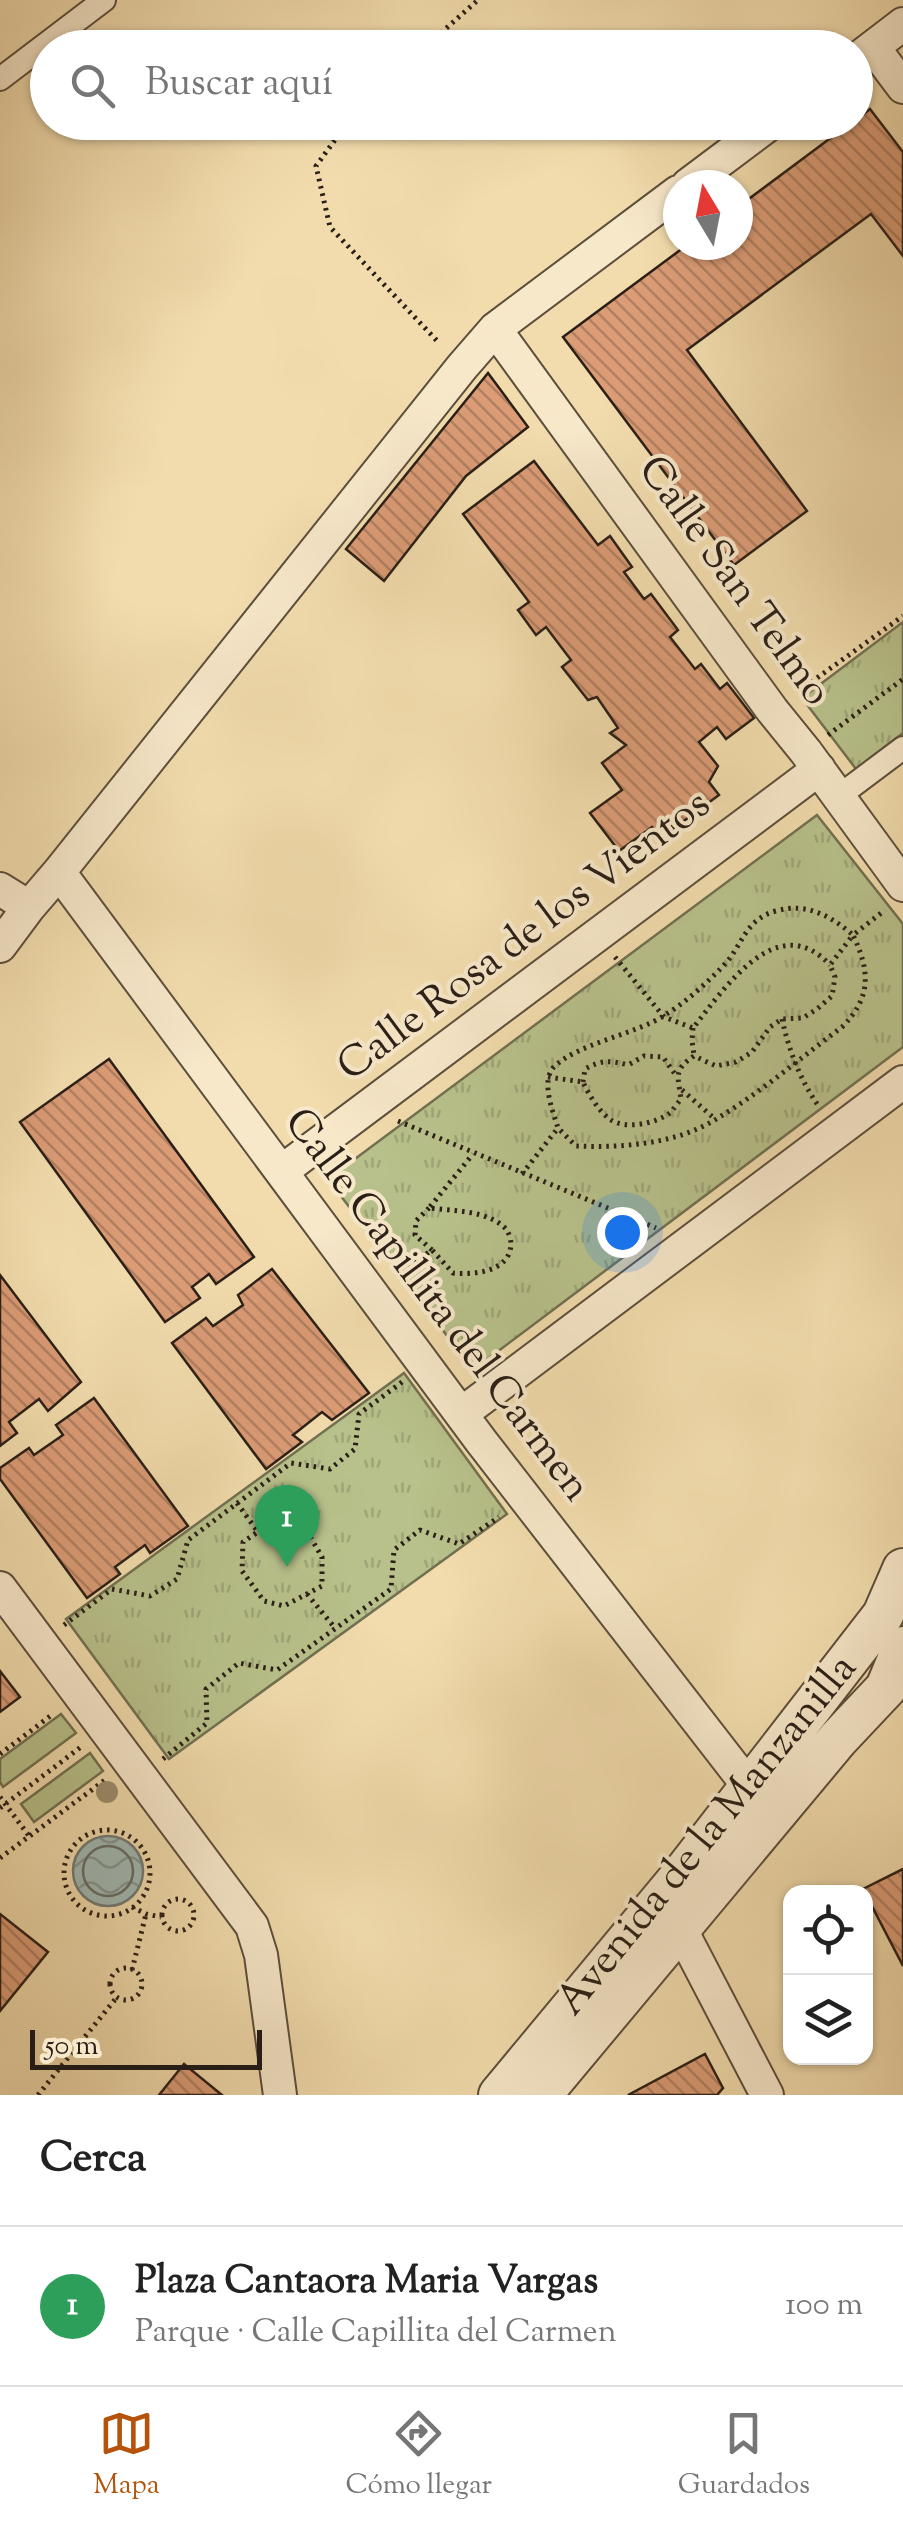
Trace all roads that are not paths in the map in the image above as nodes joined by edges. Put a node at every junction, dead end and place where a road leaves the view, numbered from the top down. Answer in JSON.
{"nodes":[{"id":1,"x":104,"y":0,"type":"edge"},
{"id":2,"x":903,"y":24,"type":"edge"},
{"id":3,"x":65,"y":30,"type":"edge"},
{"id":4,"x":873,"y":46,"type":"edge"},
{"id":5,"x":30,"y":57,"type":"edge"},
{"id":6,"x":873,"y":61,"type":"edge"},
{"id":7,"x":0,"y":80,"type":"edge"},
{"id":8,"x":903,"y":87,"type":"edge"},
{"id":9,"x":748,"y":140,"type":"edge"},
{"id":10,"x":708,"y":170,"type":"edge"},
{"id":11,"x":663,"y":203,"type":"edge"},
{"id":12,"x":495,"y":328,"type":"junction"},
{"id":13,"x":903,"y":748,"type":"edge"},
{"id":14,"x":812,"y":761,"type":"junction"},
{"id":15,"x":838,"y":796,"type":"junction"},
{"id":16,"x":59,"y":872,"type":"junction"},
{"id":17,"x":0,"y":889,"type":"edge"},
{"id":18,"x":897,"y":895,"type":"edge"},
{"id":19,"x":29,"y":906,"type":"junction"},
{"id":20,"x":0,"y":946,"type":"edge"},
{"id":21,"x":903,"y":1082,"type":"edge"},
{"id":22,"x":282,"y":1172,"type":"junction"},
{"id":23,"x":461,"y":1414,"type":"junction"},
{"id":24,"x":903,"y":1569,"type":"edge"},
{"id":25,"x":0,"y":1588,"type":"edge"},
{"id":26,"x":903,"y":1647,"type":"edge"},
{"id":27,"x":894,"y":1681,"type":"edge"},
{"id":28,"x":750,"y":1788,"type":"junction"},
{"id":29,"x":680,"y":1930,"type":"junction"},
{"id":30,"x":280,"y":2095,"type":"edge"},
{"id":31,"x":499,"y":2095,"type":"edge"},
{"id":32,"x":541,"y":2095,"type":"edge"},
{"id":33,"x":767,"y":2095,"type":"edge"}],
"edges":[{"from":1,"to":3,"type":"street"},
{"from":2,"to":4,"type":"street"},
{"from":5,"to":7,"type":"street"},
{"from":6,"to":8,"type":"street"},
{"from":9,"to":10,"type":"street"},
{"from":11,"to":12,"type":"street"},
{"from":12,"to":14,"type":"street","name":"Calle San Telmo"},
{"from":12,"to":16,"type":"street"},
{"from":13,"to":15,"type":"street"},
{"from":14,"to":15,"type":"street","name":"Calle San Telmo"},
{"from":14,"to":22,"type":"street","name":"Calle Rosa de los Vientos"},
{"from":15,"to":18,"type":"street","name":"Calle San Telmo"},
{"from":16,"to":19,"type":"street"},
{"from":16,"to":22,"type":"street","name":"Calle Capillita del Carmen"},
{"from":17,"to":19,"type":"street"},
{"from":19,"to":20,"type":"street"},
{"from":21,"to":23,"type":"street"},
{"from":22,"to":23,"type":"street","name":"Calle Capillita del Carmen"},
{"from":23,"to":28,"type":"street","name":"Calle Capillita del Carmen"},
{"from":24,"to":28,"type":"street","name":"Avenida de la Manzanilla"},
{"from":25,"to":30,"type":"street"},
{"from":26,"to":27,"type":"street","name":"Avenida de la Manzanilla"},
{"from":27,"to":29,"type":"street","name":"Avenida de la Manzanilla"},
{"from":28,"to":31,"type":"street","name":"Avenida de la Manzanilla"},
{"from":29,"to":32,"type":"street","name":"Avenida de la Manzanilla"},
{"from":29,"to":33,"type":"street"}]}
